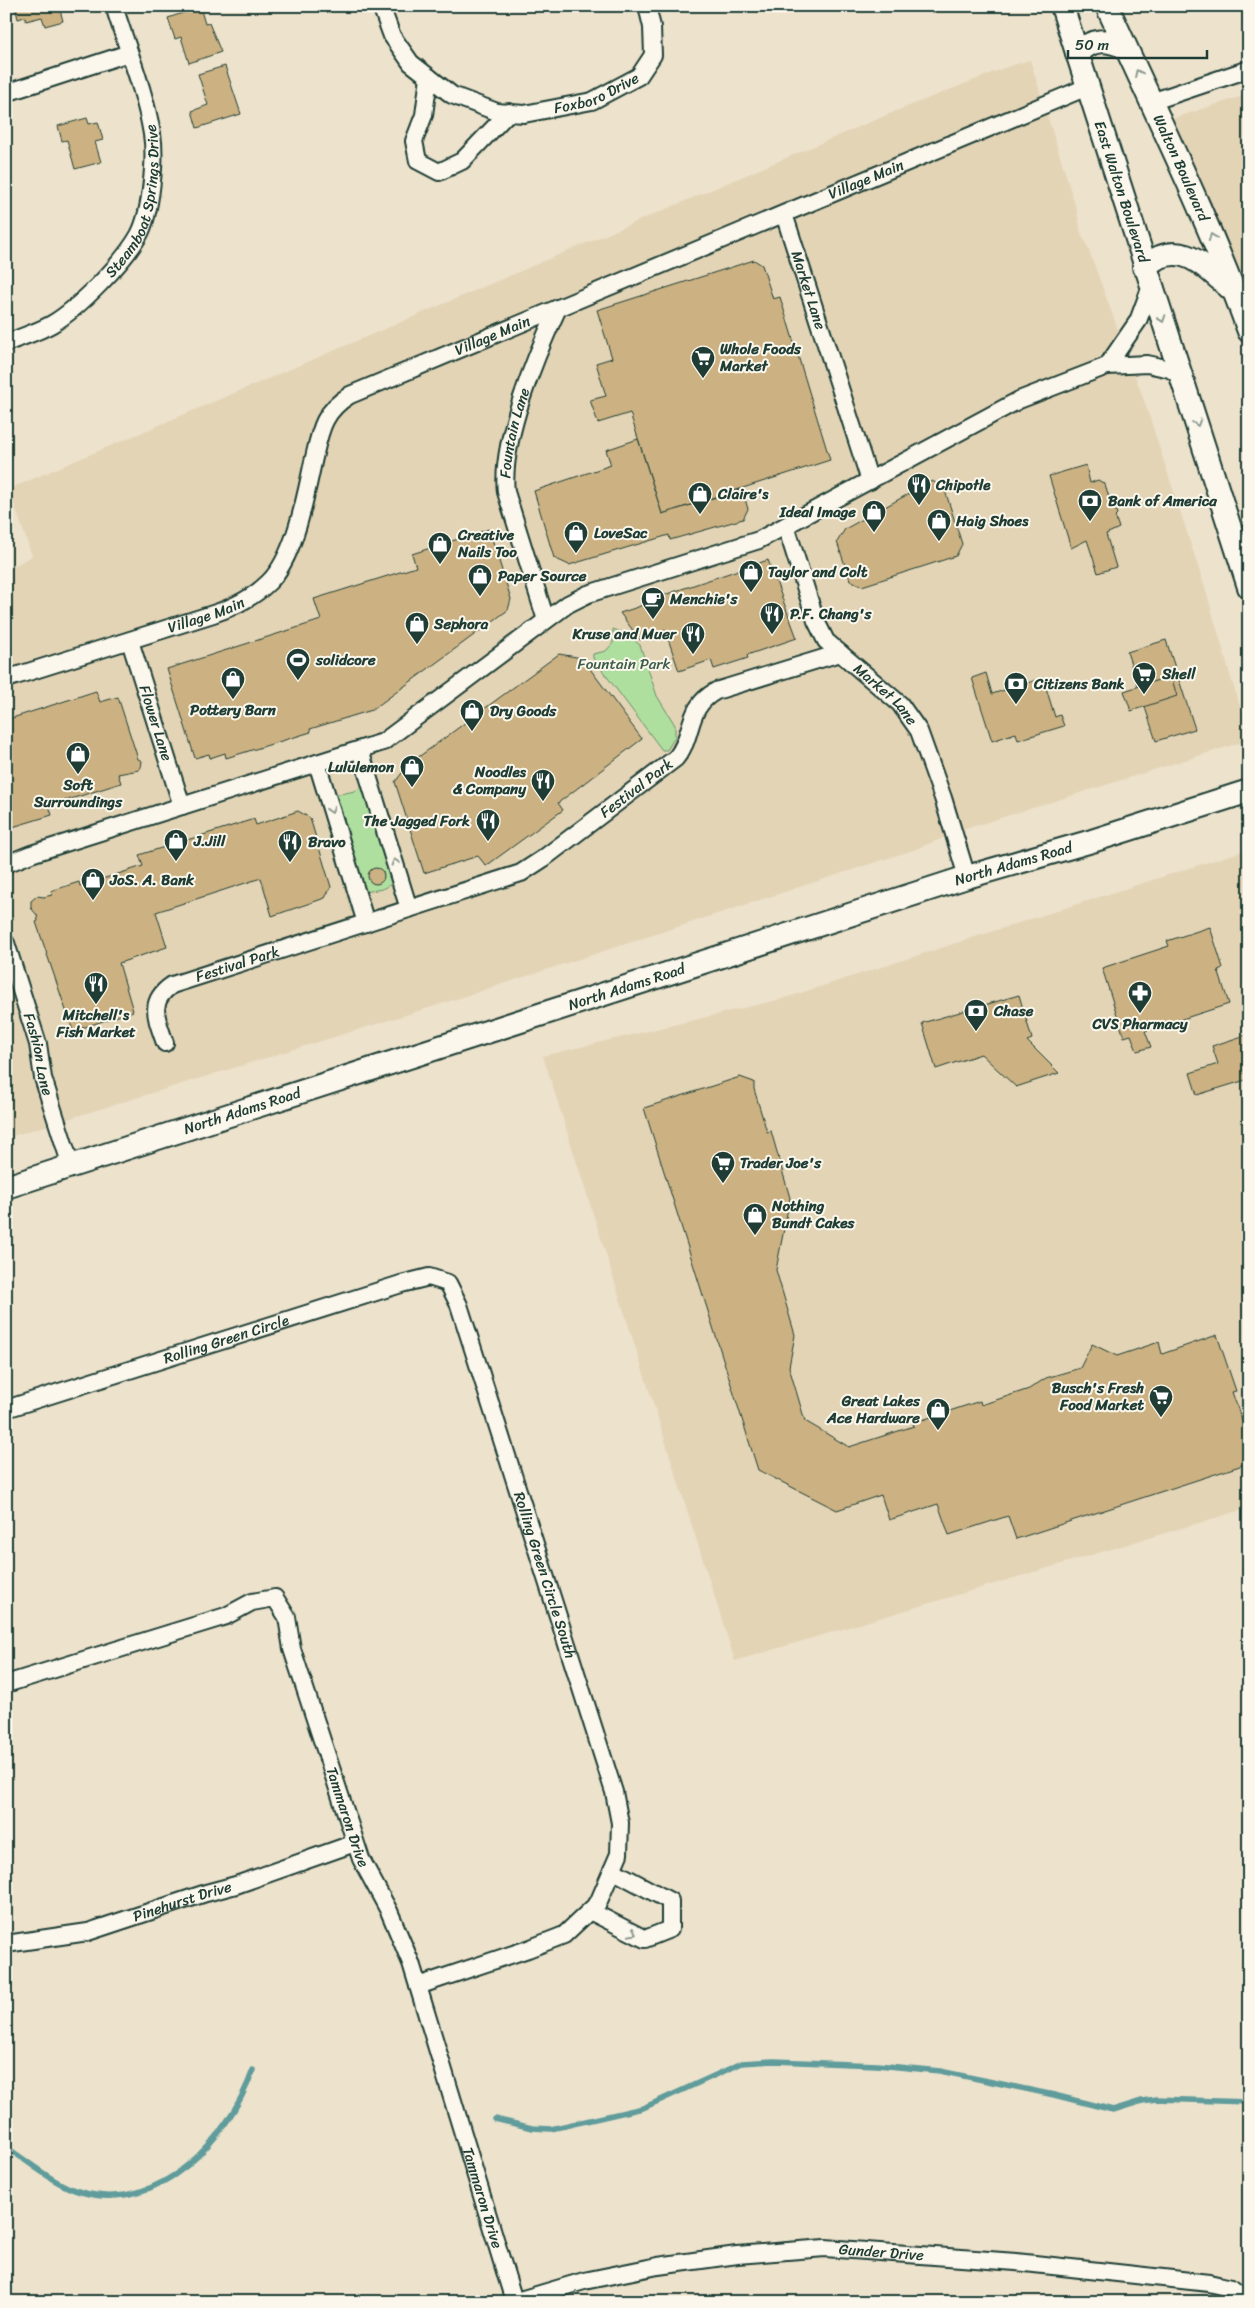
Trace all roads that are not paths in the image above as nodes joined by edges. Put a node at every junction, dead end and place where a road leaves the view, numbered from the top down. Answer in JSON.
{"nodes":[{"id":1,"x":114,"y":6,"type":"edge"},
{"id":2,"x":381,"y":6,"type":"edge"},
{"id":3,"x":647,"y":6,"type":"edge"},
{"id":4,"x":1062,"y":6,"type":"edge"},
{"id":5,"x":1107,"y":6,"type":"edge"},
{"id":6,"x":1125,"y":47,"type":"junction"},
{"id":7,"x":129,"y":53,"type":"junction"},
{"id":8,"x":1077,"y":54,"type":"junction"},
{"id":9,"x":1249,"y":69,"type":"edge"},
{"id":10,"x":429,"y":77,"type":"junction"},
{"id":11,"x":1087,"y":87,"type":"junction"},
{"id":12,"x":6,"y":94,"type":"edge"},
{"id":13,"x":1151,"y":102,"type":"junction"},
{"id":14,"x":509,"y":112,"type":"junction"},
{"id":15,"x":784,"y":214,"type":"junction"},
{"id":16,"x":1148,"y":276,"type":"junction"},
{"id":17,"x":1234,"y":291,"type":"junction"},
{"id":18,"x":558,"y":308,"type":"junction"},
{"id":19,"x":1249,"y":332,"type":"edge"},
{"id":20,"x":6,"y":343,"type":"edge"},
{"id":21,"x":1107,"y":366,"type":"junction"},
{"id":22,"x":1182,"y":377,"type":"junction"},
{"id":23,"x":870,"y":481,"type":"junction"},
{"id":24,"x":786,"y":526,"type":"junction"},
{"id":25,"x":1249,"y":587,"type":"edge"},
{"id":26,"x":546,"y":620,"type":"junction"},
{"id":27,"x":130,"y":641,"type":"junction"},
{"id":28,"x":840,"y":653,"type":"junction"},
{"id":29,"x":6,"y":680,"type":"edge"},
{"id":30,"x":360,"y":750,"type":"junction"},
{"id":31,"x":317,"y":764,"type":"junction"},
{"id":32,"x":1249,"y":791,"type":"edge"},
{"id":33,"x":182,"y":806,"type":"junction"},
{"id":34,"x":6,"y":864,"type":"edge"},
{"id":35,"x":967,"y":877,"type":"junction"},
{"id":36,"x":409,"y":909,"type":"junction"},
{"id":37,"x":366,"y":923,"type":"junction"},
{"id":38,"x":6,"y":943,"type":"edge"},
{"id":39,"x":164,"y":1043,"type":"dead end"},
{"id":40,"x":71,"y":1166,"type":"junction"},
{"id":41,"x":6,"y":1187,"type":"edge"},
{"id":42,"x":448,"y":1283,"type":"joint"},
{"id":43,"x":6,"y":1409,"type":"edge"},
{"id":44,"x":6,"y":1684,"type":"edge"},
{"id":45,"x":355,"y":1843,"type":"junction"},
{"id":46,"x":612,"y":1870,"type":"junction"},
{"id":47,"x":590,"y":1911,"type":"junction"},
{"id":48,"x":6,"y":1944,"type":"edge"},
{"id":49,"x":418,"y":1986,"type":"junction"},
{"id":50,"x":1247,"y":2294,"type":"edge"},
{"id":51,"x":514,"y":2302,"type":"edge"}],
"edges":[{"from":1,"to":7,"type":"street","name":"Steamboat Springs Drive"},
{"from":2,"to":10,"type":"street","name":"Foxboro Drive"},
{"from":3,"to":14,"type":"street","name":"Foxboro Drive"},
{"from":4,"to":8,"type":"street","name":"East Walton Boulevard"},
{"from":5,"to":6,"type":"street","name":"Walton Boulevard"},
{"from":6,"to":8,"type":"street"},
{"from":13,"to":6,"type":"street","name":"Walton Boulevard","one_way":true},
{"from":7,"to":12,"type":"street"},
{"from":7,"to":20,"type":"street","name":"Steamboat Springs Drive"},
{"from":8,"to":11,"type":"street","name":"East Walton Boulevard"},
{"from":9,"to":13,"type":"street"},
{"from":10,"to":14,"type":"street","name":"Foxboro Drive"},
{"from":10,"to":14,"type":"street"},
{"from":11,"to":15,"type":"street","name":"Village Main"},
{"from":11,"to":16,"type":"street","name":"East Walton Boulevard"},
{"from":17,"to":13,"type":"street","name":"Walton Boulevard","one_way":true},
{"from":15,"to":18,"type":"street","name":"Village Main"},
{"from":15,"to":23,"type":"street","name":"Market Lane"},
{"from":16,"to":17,"type":"street"},
{"from":16,"to":21,"type":"street"},
{"from":16,"to":22,"type":"street","name":"East Walton Boulevard","one_way":true},
{"from":17,"to":19,"type":"street","name":"Walton Boulevard"},
{"from":18,"to":26,"type":"street","name":"Fountain Lane"},
{"from":18,"to":27,"type":"street","name":"Village Main"},
{"from":21,"to":22,"type":"street"},
{"from":21,"to":23,"type":"street"},
{"from":22,"to":25,"type":"street","one_way":true},
{"from":23,"to":24,"type":"street"},
{"from":24,"to":26,"type":"street"},
{"from":24,"to":28,"type":"street","name":"Market Lane"},
{"from":26,"to":30,"type":"street"},
{"from":27,"to":29,"type":"street","name":"Village Main"},
{"from":27,"to":33,"type":"street","name":"Flower Lane"},
{"from":28,"to":35,"type":"street","name":"Market Lane"},
{"from":28,"to":36,"type":"street","name":"Festival Park"},
{"from":30,"to":31,"type":"street"},
{"from":36,"to":30,"type":"street","one_way":true},
{"from":31,"to":33,"type":"street"},
{"from":31,"to":37,"type":"street","one_way":true},
{"from":32,"to":35,"type":"street","name":"North Adams Road"},
{"from":33,"to":34,"type":"street"},
{"from":35,"to":40,"type":"street","name":"North Adams Road"},
{"from":36,"to":37,"type":"street","name":"Festival Park"},
{"from":37,"to":39,"type":"street","name":"Festival Park"},
{"from":38,"to":40,"type":"street","name":"Fashion Lane"},
{"from":40,"to":41,"type":"street","name":"North Adams Road"},
{"from":42,"to":43,"type":"street","name":"Rolling Green Circle"},
{"from":42,"to":46,"type":"street","name":"Rolling Green Circle South"},
{"from":44,"to":45,"type":"street","name":"Tammaron Drive"},
{"from":45,"to":48,"type":"street","name":"Pinehurst Drive"},
{"from":45,"to":49,"type":"street","name":"Tammaron Drive"},
{"from":46,"to":47,"type":"street","name":"Rolling Green Circle South"},
{"from":47,"to":46,"type":"street","one_way":true},
{"from":47,"to":49,"type":"street","name":"Rolling Green Circle South"},
{"from":49,"to":51,"type":"street","name":"Tammaron Drive"},
{"from":50,"to":51,"type":"street","name":"Gunder Drive"}]}
